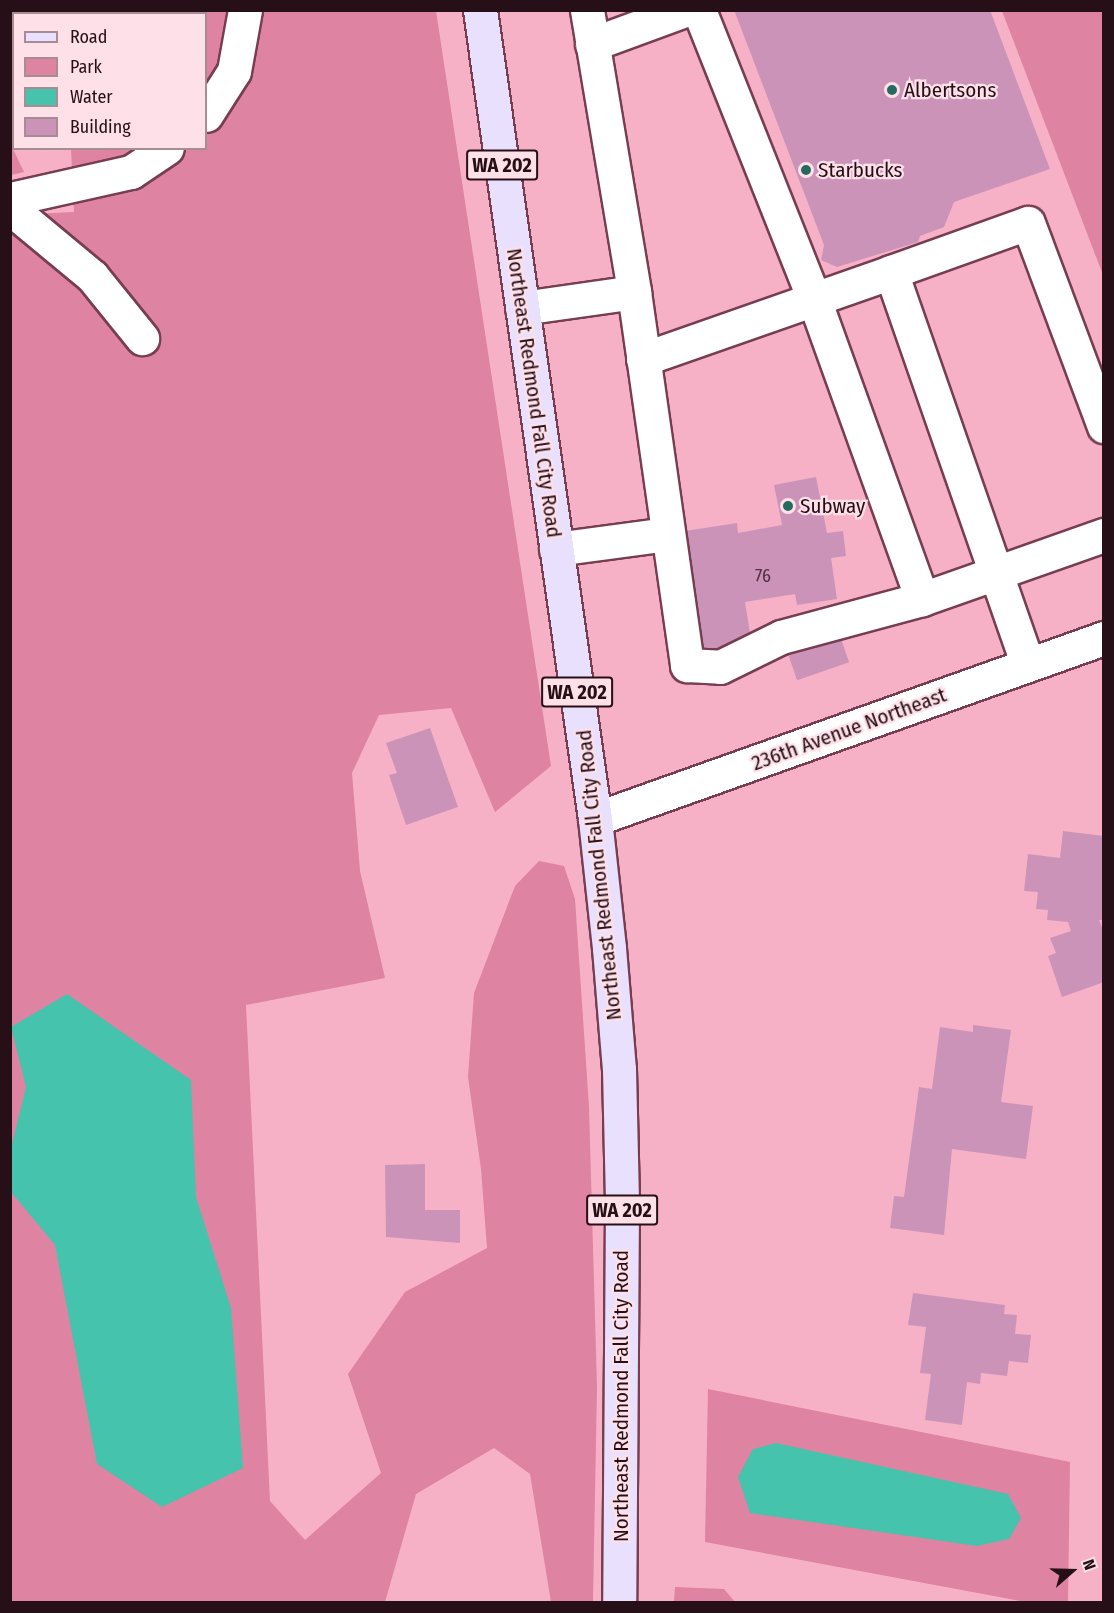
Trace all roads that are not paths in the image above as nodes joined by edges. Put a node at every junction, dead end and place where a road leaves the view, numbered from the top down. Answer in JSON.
{"nodes":[{"id":1,"x":245,"y":10,"type":"edge"},
{"id":2,"x":480,"y":10,"type":"edge"},
{"id":3,"x":587,"y":10,"type":"edge"},
{"id":4,"x":685,"y":10,"type":"edge"},
{"id":5,"x":699,"y":10,"type":"edge"},
{"id":6,"x":592,"y":44,"type":"junction"},
{"id":7,"x":207,"y":113,"type":"edge"},
{"id":8,"x":164,"y":150,"type":"edge"},
{"id":9,"x":10,"y":199,"type":"edge"},
{"id":10,"x":10,"y":208,"type":"edge"},
{"id":11,"x":891,"y":272,"type":"junction"},
{"id":12,"x":634,"y":292,"type":"junction"},
{"id":13,"x":814,"y":298,"type":"junction"},
{"id":14,"x":522,"y":308,"type":"junction"},
{"id":15,"x":142,"y":338,"type":"dead end"},
{"id":16,"x":643,"y":359,"type":"junction"},
{"id":17,"x":1104,"y":426,"type":"edge"},
{"id":18,"x":668,"y":534,"type":"junction"},
{"id":19,"x":1104,"y":535,"type":"edge"},
{"id":20,"x":556,"y":549,"type":"junction"},
{"id":21,"x":997,"y":574,"type":"junction"},
{"id":22,"x":922,"y":599,"type":"junction"},
{"id":23,"x":1104,"y":638,"type":"edge"},
{"id":24,"x":1028,"y":665,"type":"junction"},
{"id":25,"x":595,"y":819,"type":"junction"},
{"id":26,"x":619,"y":1602,"type":"edge"}],
"edges":[{"from":1,"to":7,"type":"street"},
{"from":2,"to":14,"type":"main road","name":"Northeast Redmond Fall City Road","number":"WA 202"},
{"from":3,"to":6,"type":"street"},
{"from":4,"to":6,"type":"street"},
{"from":5,"to":13,"type":"street"},
{"from":6,"to":12,"type":"street"},
{"from":8,"to":9,"type":"street"},
{"from":10,"to":15,"type":"street"},
{"from":11,"to":13,"type":"street"},
{"from":11,"to":17,"type":"street"},
{"from":11,"to":21,"type":"street"},
{"from":12,"to":14,"type":"street"},
{"from":12,"to":16,"type":"street"},
{"from":13,"to":16,"type":"street"},
{"from":13,"to":22,"type":"street"},
{"from":14,"to":20,"type":"main road","name":"Northeast Redmond Fall City Road","number":"WA 202"},
{"from":16,"to":18,"type":"street"},
{"from":18,"to":20,"type":"street"},
{"from":18,"to":22,"type":"street"},
{"from":19,"to":21,"type":"street"},
{"from":20,"to":25,"type":"main road","name":"Northeast Redmond Fall City Road","number":"WA 202"},
{"from":21,"to":22,"type":"street"},
{"from":21,"to":24,"type":"street"},
{"from":23,"to":24,"type":"street","name":"236th Avenue Northeast"},
{"from":24,"to":25,"type":"street","name":"236th Avenue Northeast"},
{"from":25,"to":26,"type":"main road","name":"Northeast Redmond Fall City Road","number":"WA 202"}]}
